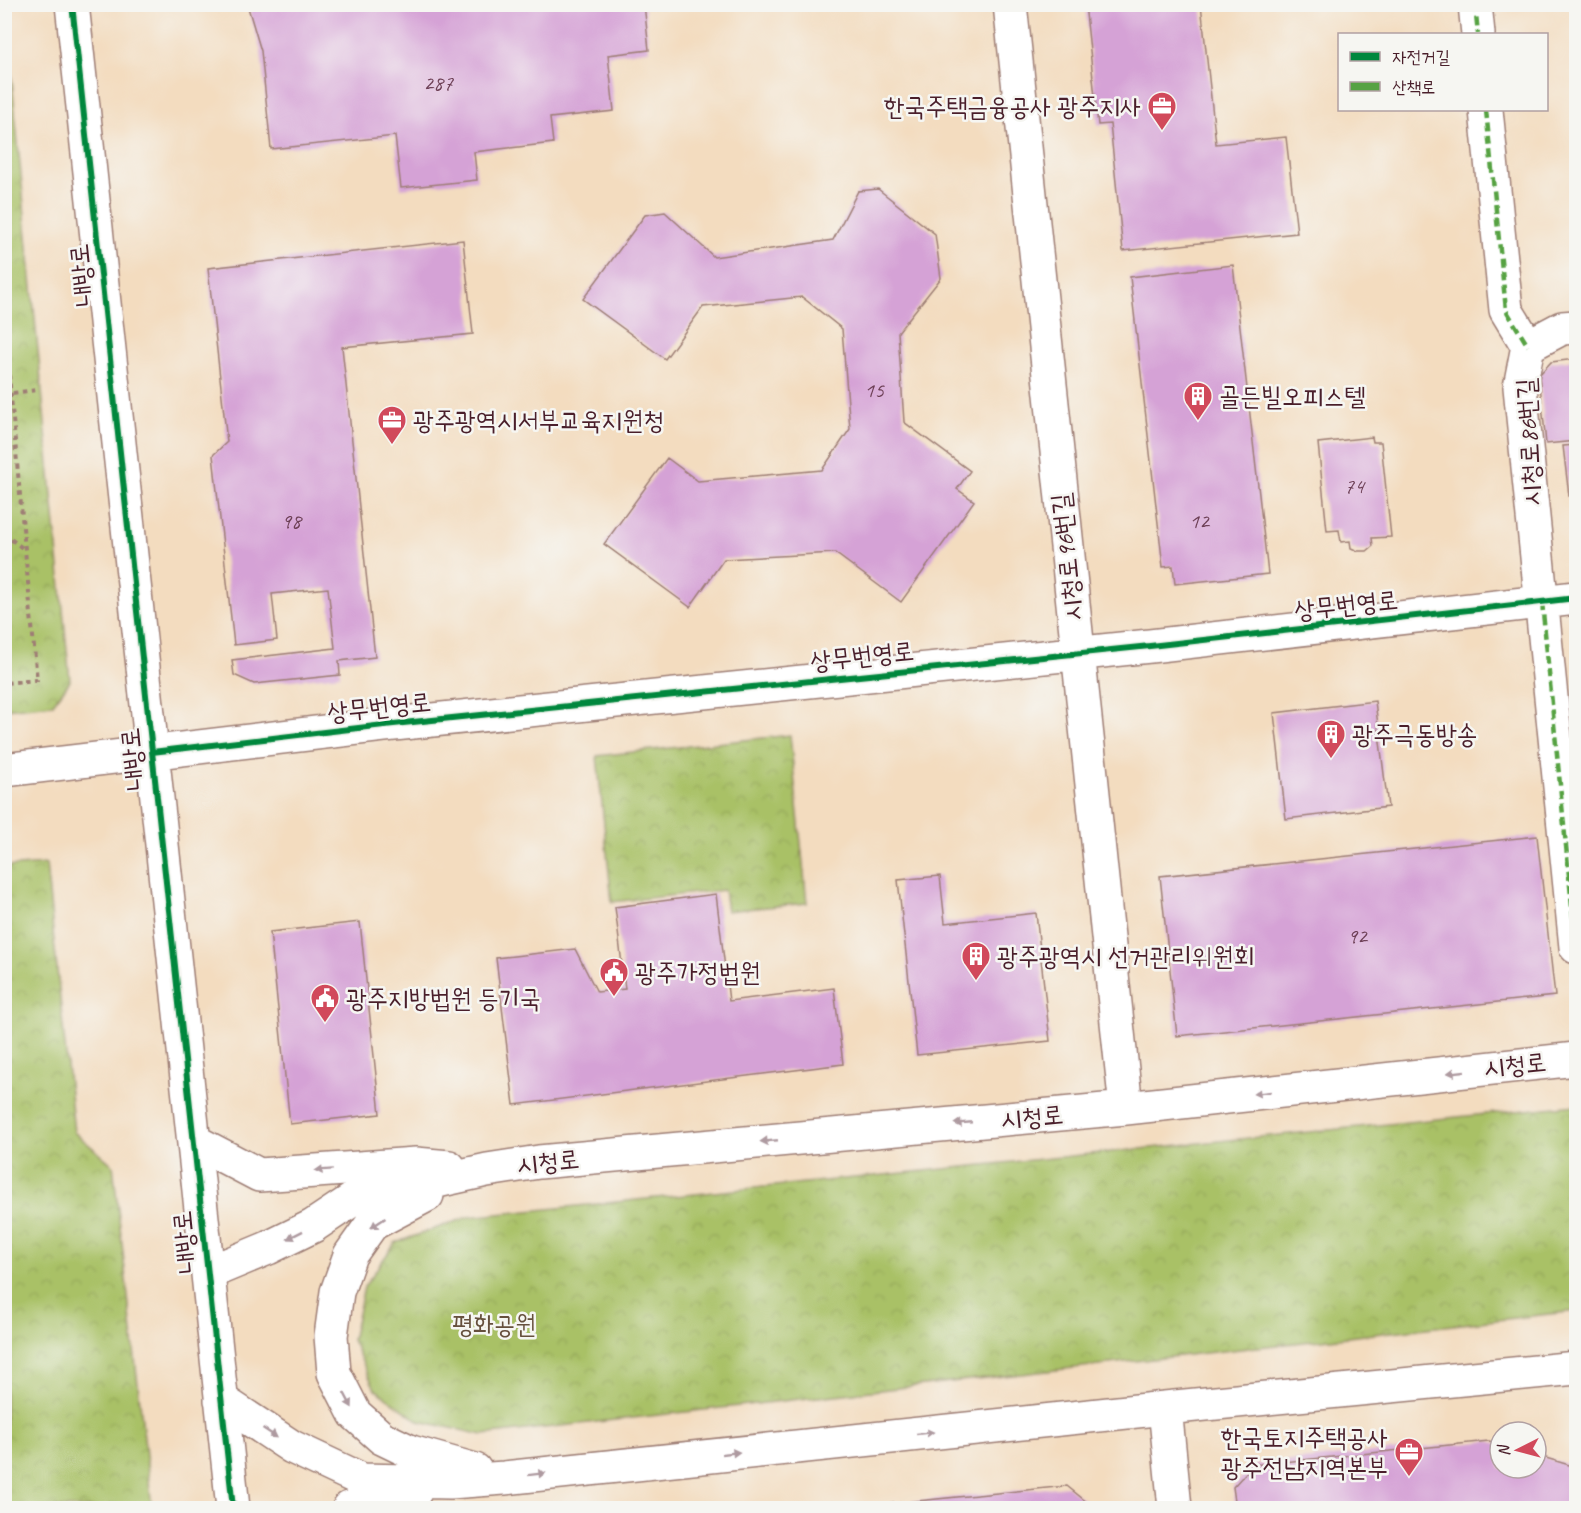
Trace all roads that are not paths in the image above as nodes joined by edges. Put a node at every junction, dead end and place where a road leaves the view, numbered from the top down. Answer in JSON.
{"nodes":[{"id":1,"x":72,"y":4,"type":"edge"},
{"id":2,"x":1010,"y":4,"type":"edge"},
{"id":3,"x":1475,"y":4,"type":"edge"},
{"id":4,"x":1478,"y":33,"type":"edge"},
{"id":5,"x":1486,"y":111,"type":"edge"},
{"id":6,"x":1576,"y":327,"type":"edge"},
{"id":7,"x":1528,"y":346,"type":"junction"},
{"id":8,"x":1576,"y":598,"type":"edge"},
{"id":9,"x":1542,"y":602,"type":"junction"},
{"id":10,"x":1077,"y":653,"type":"junction"},
{"id":11,"x":152,"y":752,"type":"junction"},
{"id":12,"x":4,"y":770,"type":"edge"},
{"id":13,"x":1576,"y":947,"type":"edge"},
{"id":14,"x":1576,"y":1059,"type":"edge"},
{"id":15,"x":1126,"y":1108,"type":"junction"},
{"id":16,"x":194,"y":1141,"type":"junction"},
{"id":17,"x":487,"y":1170,"type":"junction"},
{"id":18,"x":208,"y":1273,"type":"junction"},
{"id":19,"x":1576,"y":1368,"type":"edge"},
{"id":20,"x":221,"y":1400,"type":"junction"},
{"id":21,"x":1165,"y":1408,"type":"junction"},
{"id":22,"x":504,"y":1478,"type":"junction"},
{"id":23,"x":450,"y":1482,"type":"junction"},
{"id":24,"x":233,"y":1509,"type":"edge"},
{"id":25,"x":350,"y":1509,"type":"edge"},
{"id":26,"x":1175,"y":1509,"type":"edge"}],
"edges":[{"from":1,"to":11,"type":"street","name":"내방로"},
{"from":2,"to":10,"type":"street","name":"시청로96번길"},
{"from":3,"to":4,"type":"street"},
{"from":5,"to":7,"type":"street","name":"시청로86번길"},
{"from":6,"to":7,"type":"street"},
{"from":7,"to":9,"type":"street","name":"시청로86번길"},
{"from":8,"to":9,"type":"street","name":"상무번영로"},
{"from":9,"to":10,"type":"street","name":"상무번영로"},
{"from":9,"to":13,"type":"street","name":"시청로86번길"},
{"from":10,"to":11,"type":"street","name":"상무번영로"},
{"from":10,"to":15,"type":"street","name":"시청로96번길"},
{"from":11,"to":12,"type":"street","name":"상무번영로"},
{"from":11,"to":16,"type":"street","name":"내방로"},
{"from":14,"to":15,"type":"street","name":"시청로","one_way":true},
{"from":15,"to":17,"type":"street","name":"시청로","one_way":true},
{"from":17,"to":16,"type":"street","name":"시청로","one_way":true},
{"from":16,"to":18,"type":"street","name":"내방로"},
{"from":17,"to":18,"type":"street","name":"시청로","one_way":true},
{"from":17,"to":22,"type":"street","name":"시청로","one_way":true},
{"from":18,"to":20,"type":"street","name":"내방로"},
{"from":19,"to":21,"type":"street","name":"시청로"},
{"from":20,"to":23,"type":"street","name":"시청로","one_way":true},
{"from":20,"to":24,"type":"street","name":"내방로"},
{"from":22,"to":21,"type":"street","name":"시청로","one_way":true},
{"from":21,"to":26,"type":"street"},
{"from":22,"to":23,"type":"street","name":"시청로"},
{"from":23,"to":25,"type":"street","name":"시청로"}]}
